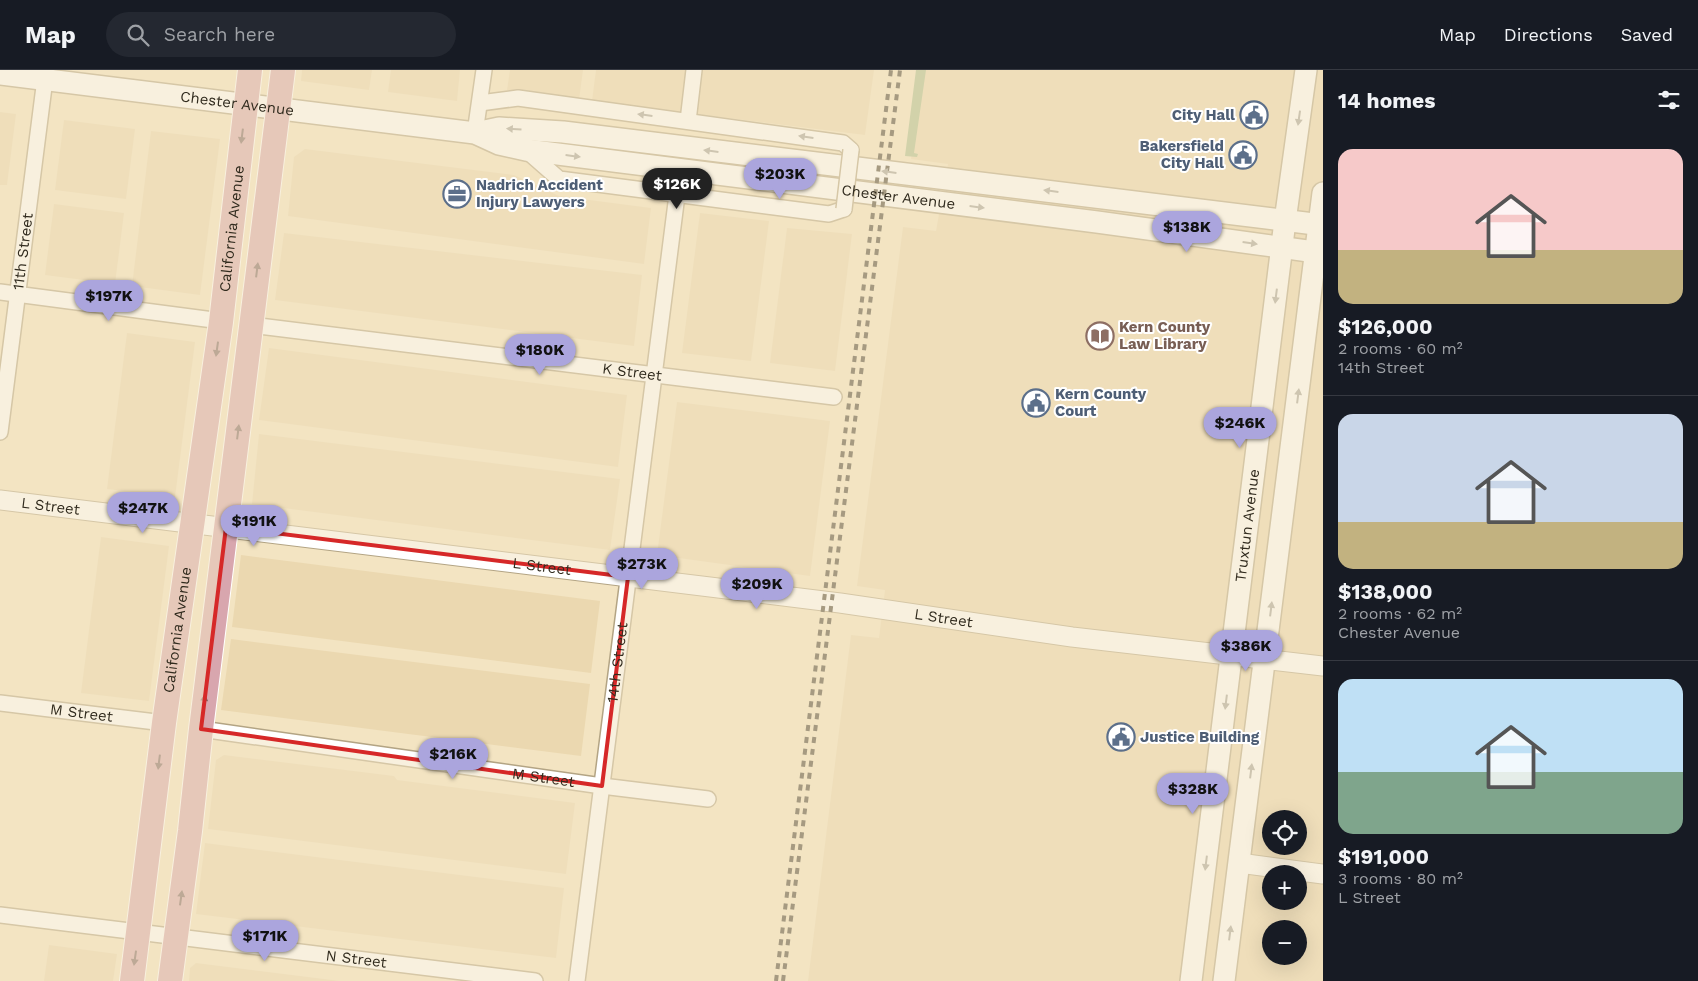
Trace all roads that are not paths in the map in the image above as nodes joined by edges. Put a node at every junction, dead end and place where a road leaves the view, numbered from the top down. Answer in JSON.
{"nodes":[{"id":1,"x":250,"y":70,"type":"edge"},
{"id":2,"x":283,"y":70,"type":"edge"},
{"id":3,"x":484,"y":70,"type":"edge"},
{"id":4,"x":694,"y":70,"type":"edge"},
{"id":5,"x":1306,"y":70,"type":"edge"},
{"id":6,"x":0,"y":74,"type":"edge"},
{"id":7,"x":45,"y":74,"type":"edge"},
{"id":8,"x":480,"y":103,"type":"junction"},
{"id":9,"x":246,"y":104,"type":"junction"},
{"id":10,"x":278,"y":109,"type":"junction"},
{"id":11,"x":688,"y":121,"type":"junction"},
{"id":12,"x":474,"y":133,"type":"junction"},
{"id":13,"x":526,"y":150,"type":"junction"},
{"id":14,"x":1323,"y":193,"type":"edge"},
{"id":15,"x":678,"y":195,"type":"junction"},
{"id":16,"x":1285,"y":221,"type":"junction"},
{"id":17,"x":1321,"y":225,"type":"edge"},
{"id":18,"x":1282,"y":248,"type":"junction"},
{"id":19,"x":1319,"y":252,"type":"edge"},
{"id":20,"x":0,"y":292,"type":"edge"},
{"id":21,"x":18,"y":295,"type":"junction"},
{"id":22,"x":221,"y":321,"type":"junction"},
{"id":23,"x":250,"y":325,"type":"junction"},
{"id":24,"x":654,"y":375,"type":"junction"},
{"id":25,"x":834,"y":397,"type":"dead end"},
{"id":26,"x":0,"y":432,"type":"edge"},
{"id":27,"x":0,"y":500,"type":"edge"},
{"id":28,"x":193,"y":523,"type":"junction"},
{"id":29,"x":226,"y":527,"type":"junction"},
{"id":30,"x":628,"y":577,"type":"junction"},
{"id":31,"x":1232,"y":654,"type":"junction"},
{"id":32,"x":1265,"y":658,"type":"junction"},
{"id":33,"x":1323,"y":666,"type":"edge"},
{"id":34,"x":0,"y":703,"type":"edge"},
{"id":35,"x":164,"y":724,"type":"junction"},
{"id":36,"x":201,"y":729,"type":"junction"},
{"id":37,"x":602,"y":786,"type":"junction"},
{"id":38,"x":708,"y":799,"type":"dead end"},
{"id":39,"x":1239,"y":863,"type":"junction"},
{"id":40,"x":1323,"y":874,"type":"edge"},
{"id":41,"x":0,"y":914,"type":"edge"},
{"id":42,"x":139,"y":931,"type":"junction"},
{"id":43,"x":175,"y":936,"type":"junction"},
{"id":44,"x":132,"y":981,"type":"edge"},
{"id":45,"x":170,"y":981,"type":"edge"},
{"id":46,"x":534,"y":981,"type":"edge"},
{"id":47,"x":577,"y":981,"type":"edge"},
{"id":48,"x":1191,"y":981,"type":"edge"},
{"id":49,"x":1224,"y":981,"type":"edge"}],
"edges":[{"from":1,"to":9,"type":"main road","name":"California Avenue"},
{"from":2,"to":10,"type":"main road","name":"California Avenue"},
{"from":3,"to":8,"type":"street"},
{"from":4,"to":11,"type":"street"},
{"from":5,"to":16,"type":"main road","name":"Truxtun Avenue","one_way":true},
{"from":6,"to":7,"type":"main road","name":"Chester Avenue"},
{"from":7,"to":9,"type":"main road","name":"Chester Avenue"},
{"from":7,"to":21,"type":"street","name":"11th Street"},
{"from":11,"to":8,"type":"street","one_way":true},
{"from":8,"to":12,"type":"street"},
{"from":9,"to":10,"type":"main road","name":"Chester Avenue"},
{"from":9,"to":22,"type":"main road","name":"California Avenue","one_way":true},
{"from":10,"to":12,"type":"main road","name":"Chester Avenue"},
{"from":23,"to":10,"type":"main road","name":"California Avenue","one_way":true},
{"from":15,"to":11,"type":"street","one_way":true,"bridge":true},
{"from":12,"to":13,"type":"main road","name":"Chester Avenue"},
{"from":16,"to":12,"type":"main road","name":"Chester Avenue","one_way":true},
{"from":13,"to":15,"type":"street"},
{"from":13,"to":18,"type":"main road","name":"Chester Avenue","one_way":true},
{"from":14,"to":17,"type":"main road"},
{"from":15,"to":24,"type":"street","name":"14th Street"},
{"from":16,"to":17,"type":"main road","name":"Chester Avenue"},
{"from":16,"to":18,"type":"main road","name":"Truxtun Avenue"},
{"from":17,"to":19,"type":"main road"},
{"from":18,"to":19,"type":"main road","name":"Chester Avenue"},
{"from":18,"to":31,"type":"main road","name":"Truxtun Avenue","one_way":true},
{"from":32,"to":19,"type":"main road","one_way":true},
{"from":20,"to":21,"type":"street"},
{"from":21,"to":22,"type":"street"},
{"from":21,"to":26,"type":"street","name":"11th Street"},
{"from":22,"to":28,"type":"main road","name":"California Avenue","one_way":true},
{"from":23,"to":24,"type":"street","name":"K Street"},
{"from":29,"to":23,"type":"main road","name":"California Avenue","one_way":true},
{"from":24,"to":25,"type":"street","name":"K Street"},
{"from":24,"to":30,"type":"street","name":"14th Street"},
{"from":27,"to":28,"type":"street","name":"L Street"},
{"from":28,"to":29,"type":"street","name":"L Street"},
{"from":28,"to":35,"type":"main road","name":"California Avenue"},
{"from":29,"to":30,"type":"street","name":"L Street"},
{"from":36,"to":29,"type":"main road","name":"California Avenue","one_way":true},
{"from":30,"to":31,"type":"street","name":"L Street"},
{"from":30,"to":37,"type":"street","name":"14th Street"},
{"from":31,"to":32,"type":"street","name":"L Street"},
{"from":31,"to":48,"type":"main road","name":"Truxtun Avenue","one_way":true},
{"from":32,"to":33,"type":"street","name":"L Street"},
{"from":39,"to":32,"type":"main road","one_way":true},
{"from":34,"to":35,"type":"street","name":"M Street"},
{"from":35,"to":42,"type":"main road","name":"California Avenue","one_way":true},
{"from":36,"to":37,"type":"street","name":"M Street"},
{"from":43,"to":36,"type":"main road","name":"California Avenue","one_way":true},
{"from":37,"to":38,"type":"street","name":"M Street"},
{"from":37,"to":47,"type":"street","name":"14th Street"},
{"from":39,"to":40,"type":"street"},
{"from":49,"to":39,"type":"main road","one_way":true},
{"from":41,"to":42,"type":"street","name":"N Street"},
{"from":42,"to":43,"type":"street","name":"N Street"},
{"from":42,"to":44,"type":"main road","name":"California Avenue","one_way":true},
{"from":43,"to":45,"type":"main road","name":"California Avenue"},
{"from":43,"to":46,"type":"street","name":"N Street"}]}
